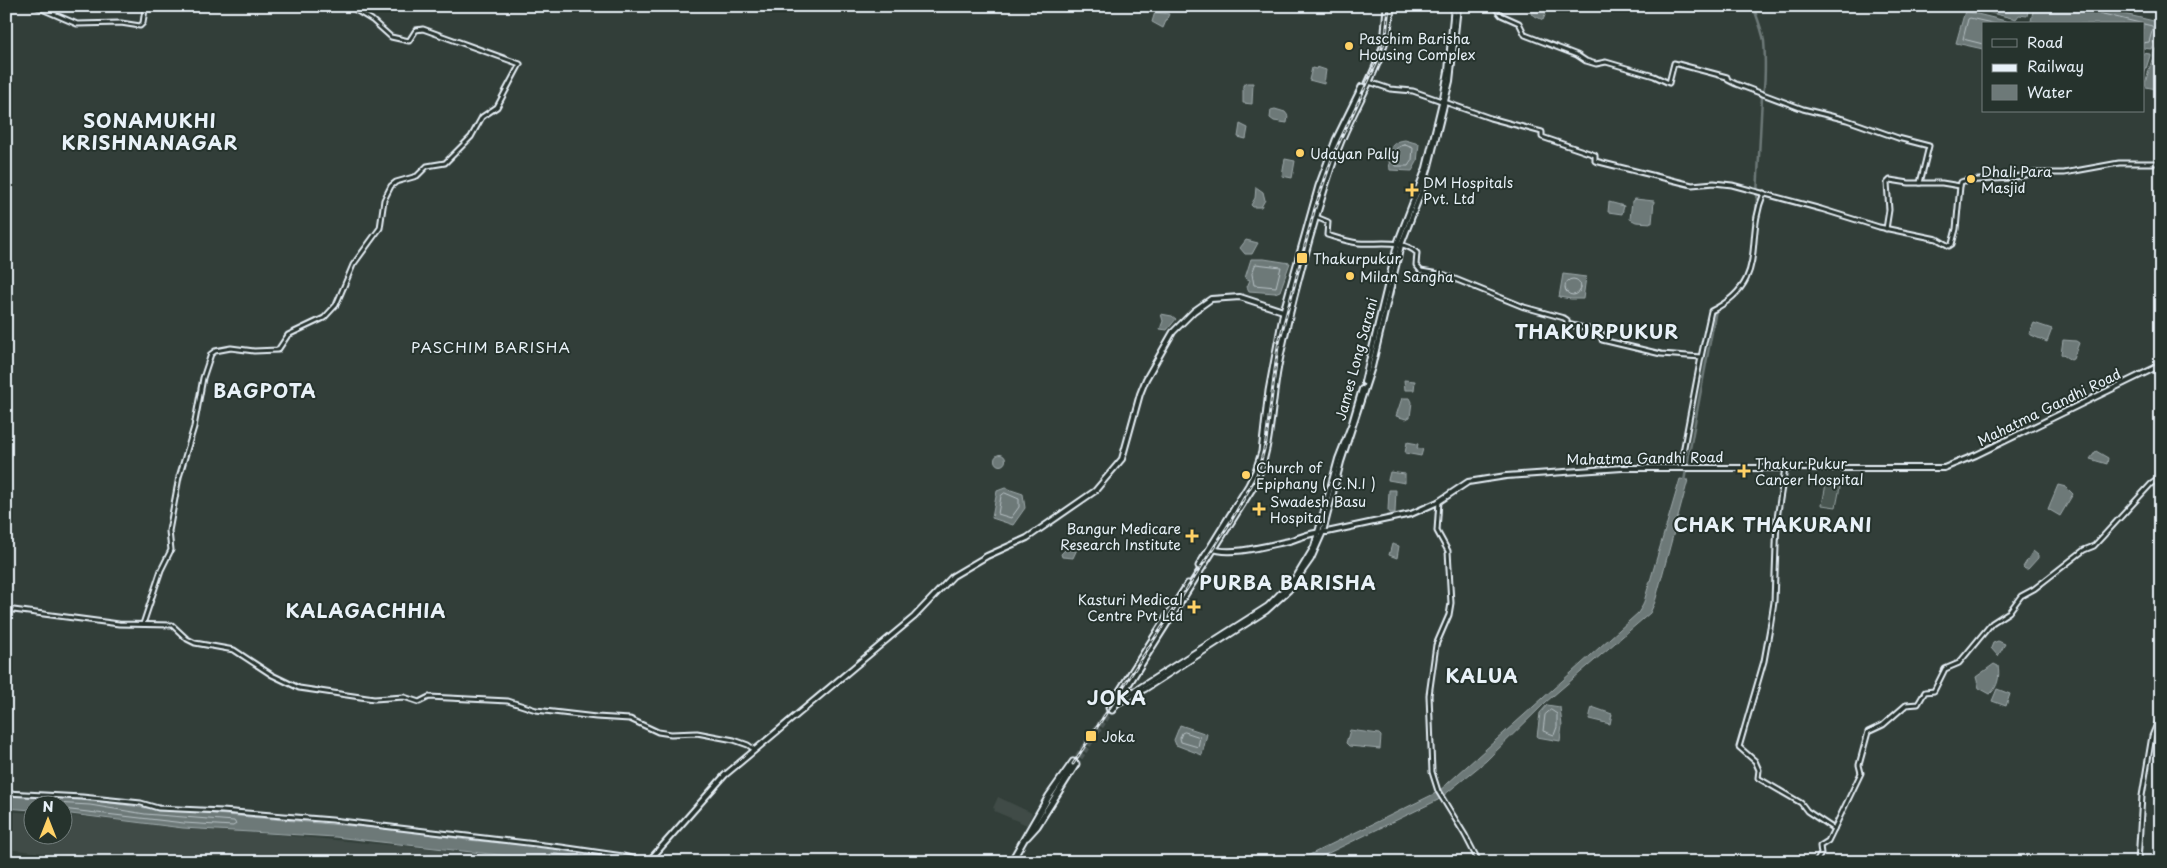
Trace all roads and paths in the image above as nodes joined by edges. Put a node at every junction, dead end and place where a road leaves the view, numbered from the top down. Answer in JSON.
{"nodes":[{"id":1,"x":35,"y":6,"type":"edge"},
{"id":2,"x":162,"y":6,"type":"edge"},
{"id":3,"x":349,"y":6,"type":"edge"},
{"id":4,"x":1387,"y":6,"type":"edge"},
{"id":5,"x":1391,"y":6,"type":"edge"},
{"id":6,"x":1454,"y":6,"type":"edge"},
{"id":7,"x":1458,"y":6,"type":"edge"},
{"id":8,"x":1494,"y":6,"type":"edge"},
{"id":9,"x":1451,"y":55,"type":"junction"},
{"id":10,"x":1368,"y":82,"type":"junction"},
{"id":11,"x":1444,"y":101,"type":"junction"},
{"id":12,"x":1341,"y":136,"type":"junction"},
{"id":13,"x":2161,"y":163,"type":"edge"},
{"id":14,"x":1920,"y":183,"type":"junction"},
{"id":15,"x":1960,"y":186,"type":"junction"},
{"id":16,"x":1764,"y":193,"type":"junction"},
{"id":17,"x":1316,"y":217,"type":"junction"},
{"id":18,"x":1886,"y":229,"type":"junction"},
{"id":19,"x":1309,"y":231,"type":"junction"},
{"id":20,"x":1400,"y":245,"type":"junction"},
{"id":21,"x":1287,"y":312,"type":"junction"},
{"id":22,"x":1701,"y":358,"type":"junction"},
{"id":23,"x":2161,"y":365,"type":"edge"},
{"id":24,"x":1682,"y":468,"type":"junction"},
{"id":25,"x":1784,"y":468,"type":"junction"},
{"id":26,"x":2161,"y":478,"type":"edge"},
{"id":27,"x":1440,"y":501,"type":"junction"},
{"id":28,"x":1321,"y":532,"type":"junction"},
{"id":29,"x":1212,"y":549,"type":"junction"},
{"id":30,"x":6,"y":609,"type":"edge"},
{"id":31,"x":143,"y":624,"type":"junction"},
{"id":32,"x":1124,"y":688,"type":"junction"},
{"id":33,"x":1115,"y":702,"type":"junction"},
{"id":34,"x":1111,"y":709,"type":"tunnel mouth"},
{"id":35,"x":2161,"y":714,"type":"edge"},
{"id":36,"x":755,"y":750,"type":"junction"},
{"id":37,"x":1075,"y":763,"type":"tunnel mouth"},
{"id":38,"x":6,"y":793,"type":"edge"},
{"id":39,"x":1834,"y":829,"type":"junction"},
{"id":40,"x":647,"y":862,"type":"edge"},
{"id":41,"x":1011,"y":862,"type":"edge"},
{"id":42,"x":1479,"y":862,"type":"edge"},
{"id":43,"x":1816,"y":862,"type":"edge"},
{"id":44,"x":2138,"y":862,"type":"edge"}],
"edges":[{"from":1,"to":2,"type":"street"},
{"from":3,"to":31,"type":"street"},
{"from":4,"to":12,"type":"highway"},
{"from":5,"to":10,"type":"highway"},
{"from":6,"to":9,"type":"main road","name":"James Long Sarani"},
{"from":7,"to":9,"type":"main road"},
{"from":8,"to":14,"type":"street"},
{"from":9,"to":11,"type":"main road","name":"James Long Sarani"},
{"from":10,"to":11,"type":"street"},
{"from":10,"to":12,"type":"highway"},
{"from":11,"to":16,"type":"street"},
{"from":11,"to":20,"type":"main road","name":"James Long Sarani"},
{"from":12,"to":17,"type":"highway"},
{"from":12,"to":19,"type":"highway"},
{"from":13,"to":15,"type":"street"},
{"from":14,"to":15,"type":"street"},
{"from":14,"to":18,"type":"street"},
{"from":15,"to":18,"type":"street"},
{"from":16,"to":18,"type":"street"},
{"from":16,"to":22,"type":"street"},
{"from":17,"to":19,"type":"highway"},
{"from":17,"to":20,"type":"street"},
{"from":19,"to":21,"type":"highway"},
{"from":20,"to":22,"type":"street"},
{"from":20,"to":28,"type":"main road","name":"James Long Sarani"},
{"from":21,"to":29,"type":"highway"},
{"from":21,"to":36,"type":"main road"},
{"from":22,"to":24,"type":"street"},
{"from":23,"to":25,"type":"main road","name":"Mahatma Gandhi Road"},
{"from":24,"to":25,"type":"main road","name":"Mahatma Gandhi Road"},
{"from":24,"to":27,"type":"main road","name":"Mahatma Gandhi Road"},
{"from":25,"to":39,"type":"street"},
{"from":26,"to":39,"type":"street"},
{"from":27,"to":28,"type":"main road","name":"Mahatma Gandhi Road"},
{"from":27,"to":42,"type":"street"},
{"from":28,"to":29,"type":"main road","name":"Mahatma Gandhi Road"},
{"from":28,"to":32,"type":"main road","name":"James Long Sarani"},
{"from":28,"to":33,"type":"main road"},
{"from":29,"to":32,"type":"highway"},
{"from":30,"to":31,"type":"street"},
{"from":31,"to":36,"type":"street"},
{"from":32,"to":33,"type":"highway"},
{"from":33,"to":34,"type":"highway"},
{"from":35,"to":44,"type":"street"},
{"from":36,"to":40,"type":"main road"},
{"from":37,"to":41,"type":"highway"},
{"from":38,"to":40,"type":"street"},
{"from":39,"to":43,"type":"street"}]}
